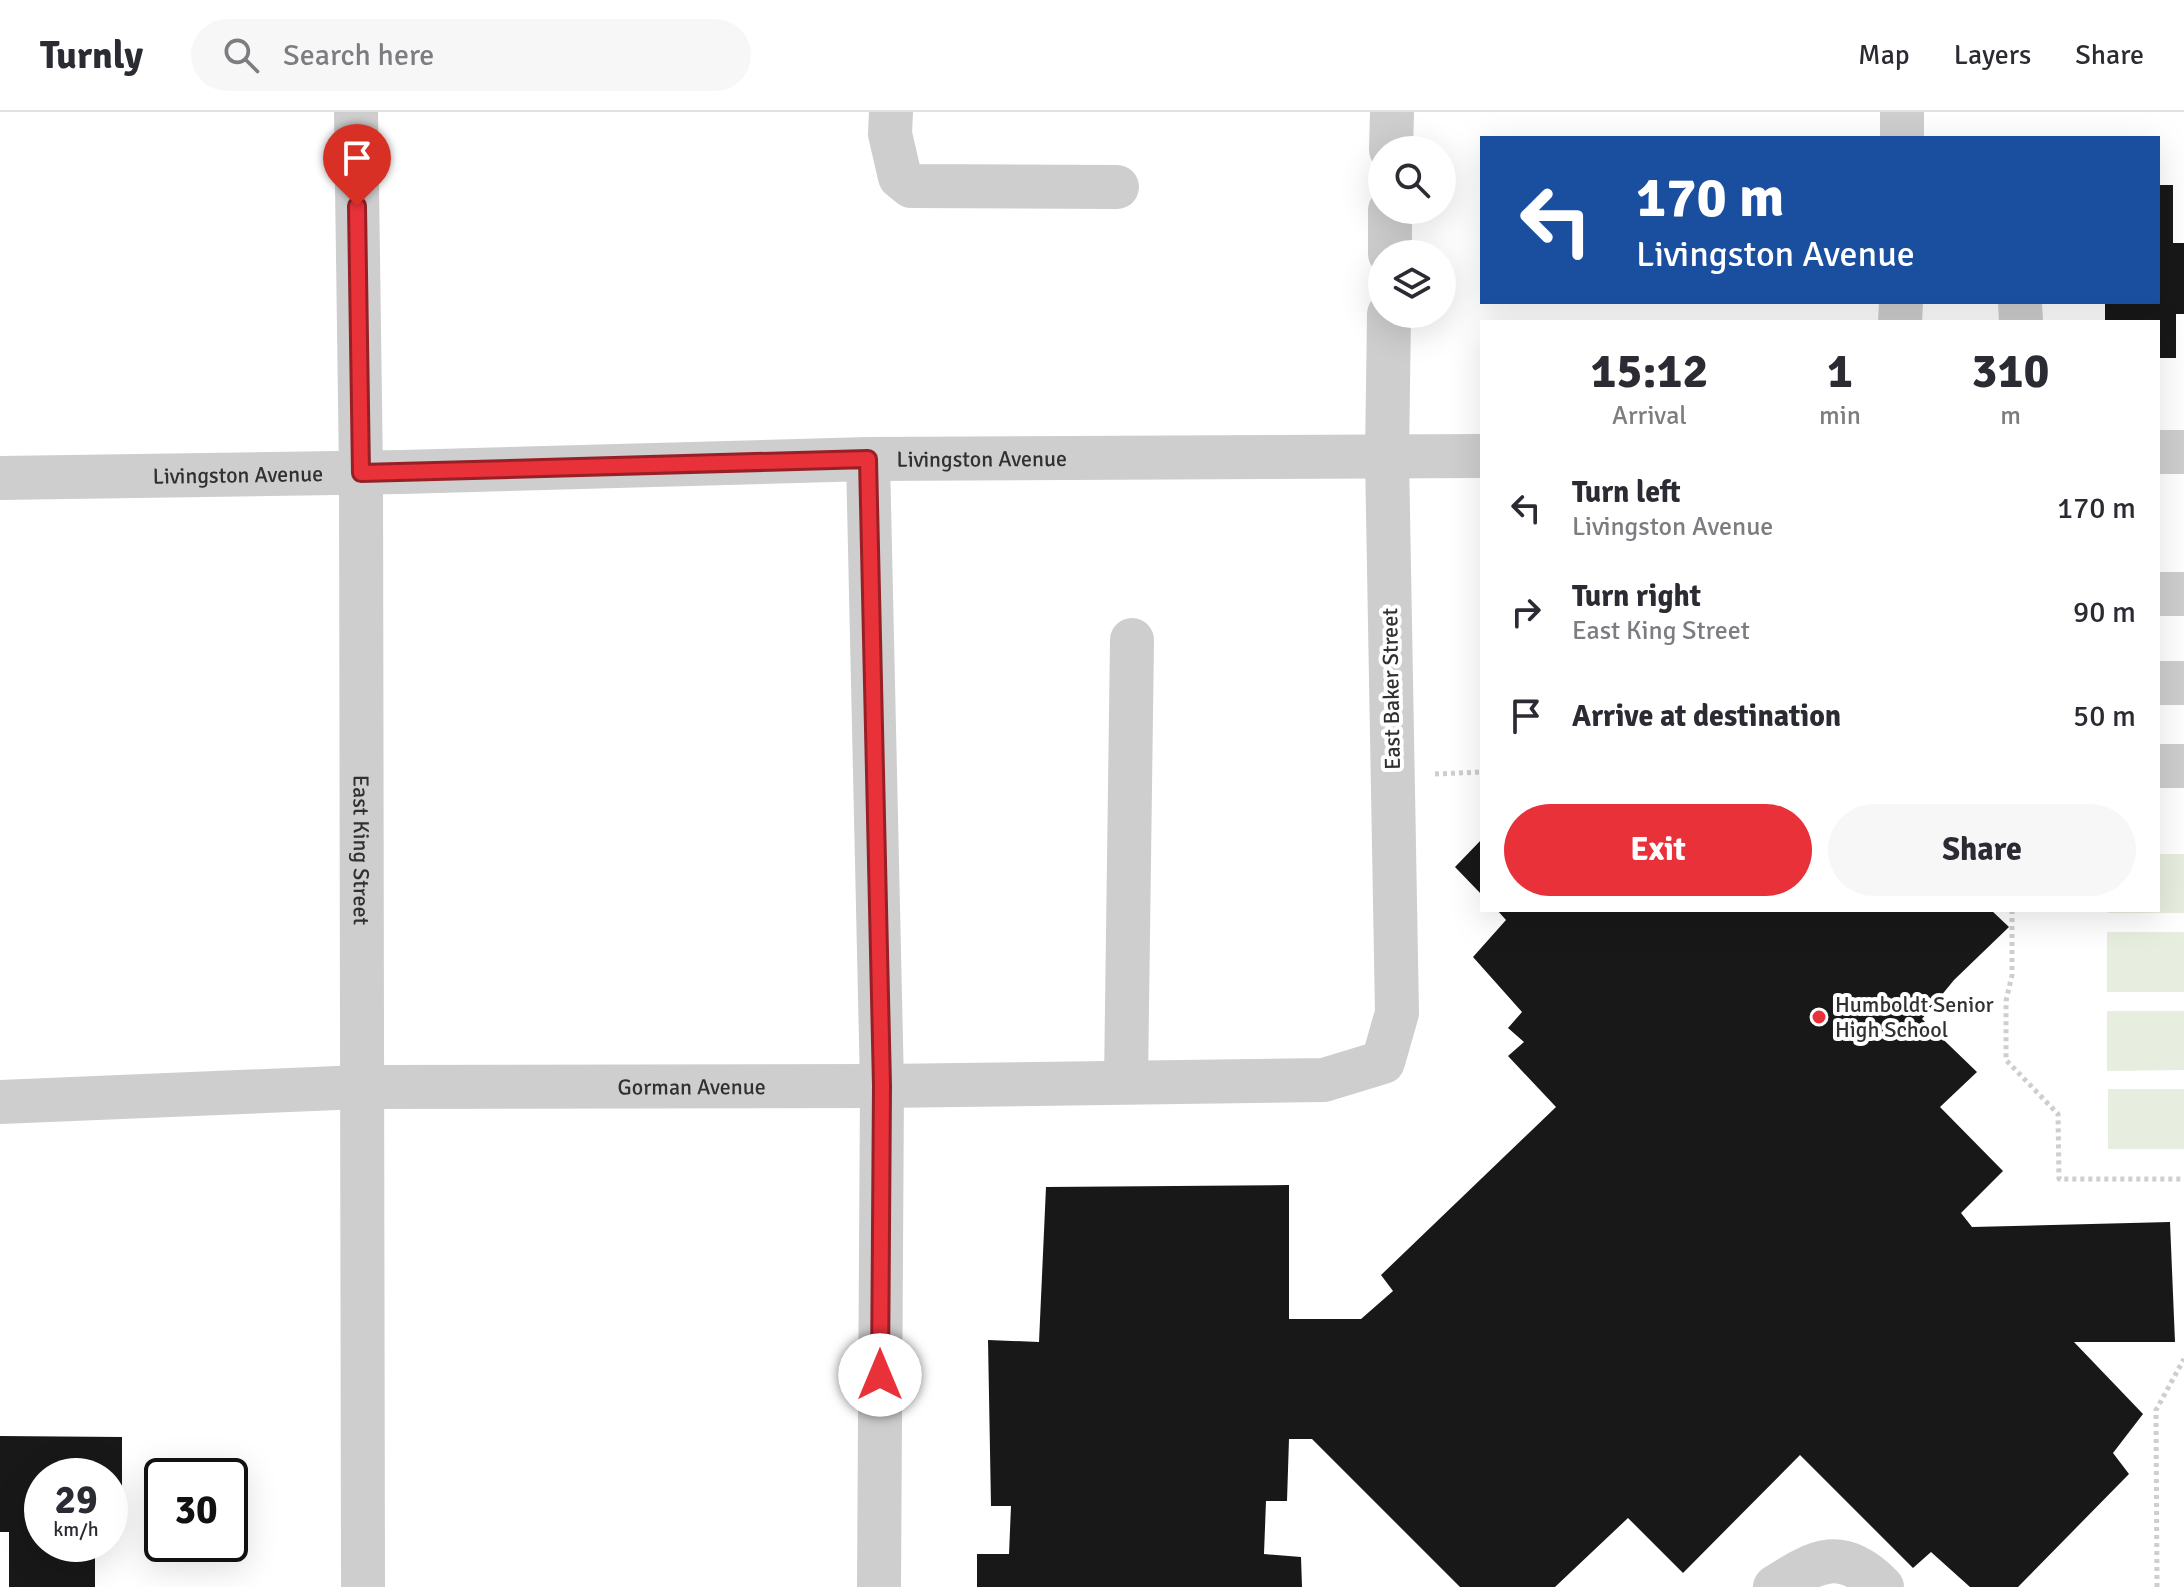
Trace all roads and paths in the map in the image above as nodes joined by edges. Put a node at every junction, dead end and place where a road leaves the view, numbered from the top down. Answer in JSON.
{"nodes":[{"id":1,"x":356,"y":112,"type":"edge"},
{"id":2,"x":891,"y":112,"type":"edge"},
{"id":3,"x":1392,"y":112,"type":"edge"},
{"id":4,"x":1902,"y":112,"type":"edge"},
{"id":5,"x":1391,"y":136,"type":"edge"},
{"id":6,"x":1902,"y":136,"type":"edge"},
{"id":7,"x":1117,"y":187,"type":"dead end"},
{"id":8,"x":1389,"y":328,"type":"edge"},
{"id":9,"x":2160,"y":452,"type":"edge"},
{"id":10,"x":2184,"y":452,"type":"edge"},
{"id":11,"x":1480,"y":456,"type":"edge"},
{"id":12,"x":1387,"y":457,"type":"junction"},
{"id":13,"x":868,"y":459,"type":"junction"},
{"id":14,"x":361,"y":473,"type":"junction"},
{"id":15,"x":0,"y":478,"type":"edge"},
{"id":16,"x":2160,"y":594,"type":"edge"},
{"id":17,"x":2184,"y":594,"type":"edge"},
{"id":18,"x":1132,"y":640,"type":"dead end"},
{"id":19,"x":2160,"y":683,"type":"edge"},
{"id":20,"x":2184,"y":683,"type":"edge"},
{"id":21,"x":2160,"y":766,"type":"edge"},
{"id":22,"x":2184,"y":766,"type":"edge"},
{"id":23,"x":1480,"y":772,"type":"edge"},
{"id":24,"x":1435,"y":774,"type":"dead end"},
{"id":25,"x":2012,"y":912,"type":"edge"},
{"id":26,"x":1383,"y":1062,"type":"joint"},
{"id":27,"x":1126,"y":1082,"type":"junction"},
{"id":28,"x":882,"y":1086,"type":"junction"},
{"id":29,"x":361,"y":1087,"type":"junction"},
{"id":30,"x":0,"y":1102,"type":"edge"},
{"id":31,"x":2184,"y":1179,"type":"edge"},
{"id":32,"x":2184,"y":1359,"type":"edge"},
{"id":33,"x":363,"y":1587,"type":"edge"},
{"id":34,"x":879,"y":1587,"type":"edge"},
{"id":35,"x":1775,"y":1587,"type":"edge"},
{"id":36,"x":1882,"y":1587,"type":"edge"},
{"id":37,"x":2157,"y":1587,"type":"edge"}],
"edges":[{"from":1,"to":14,"type":"street","name":"East King Street"},
{"from":2,"to":7,"type":"street"},
{"from":3,"to":5,"type":"street"},
{"from":4,"to":6,"type":"street"},
{"from":8,"to":12,"type":"street","name":"East Baker Street"},
{"from":9,"to":10,"type":"street"},
{"from":11,"to":12,"type":"street","name":"Livingston Avenue"},
{"from":12,"to":13,"type":"street","name":"Livingston Avenue"},
{"from":12,"to":26,"type":"street","name":"East Baker Street"},
{"from":13,"to":14,"type":"street","name":"Livingston Avenue"},
{"from":13,"to":28,"type":"street"},
{"from":14,"to":15,"type":"street","name":"Livingston Avenue"},
{"from":14,"to":29,"type":"street","name":"East King Street"},
{"from":16,"to":17,"type":"street"},
{"from":18,"to":27,"type":"street"},
{"from":19,"to":20,"type":"street"},
{"from":21,"to":22,"type":"street"},
{"from":23,"to":24,"type":"path"},
{"from":25,"to":31,"type":"path"},
{"from":26,"to":27,"type":"street","name":"Gorman Avenue"},
{"from":27,"to":28,"type":"street","name":"Gorman Avenue"},
{"from":28,"to":29,"type":"street","name":"Gorman Avenue"},
{"from":28,"to":34,"type":"street"},
{"from":29,"to":30,"type":"street","name":"Gorman Avenue"},
{"from":29,"to":33,"type":"street","name":"East King Street"},
{"from":32,"to":37,"type":"path"},
{"from":35,"to":36,"type":"street"}]}
